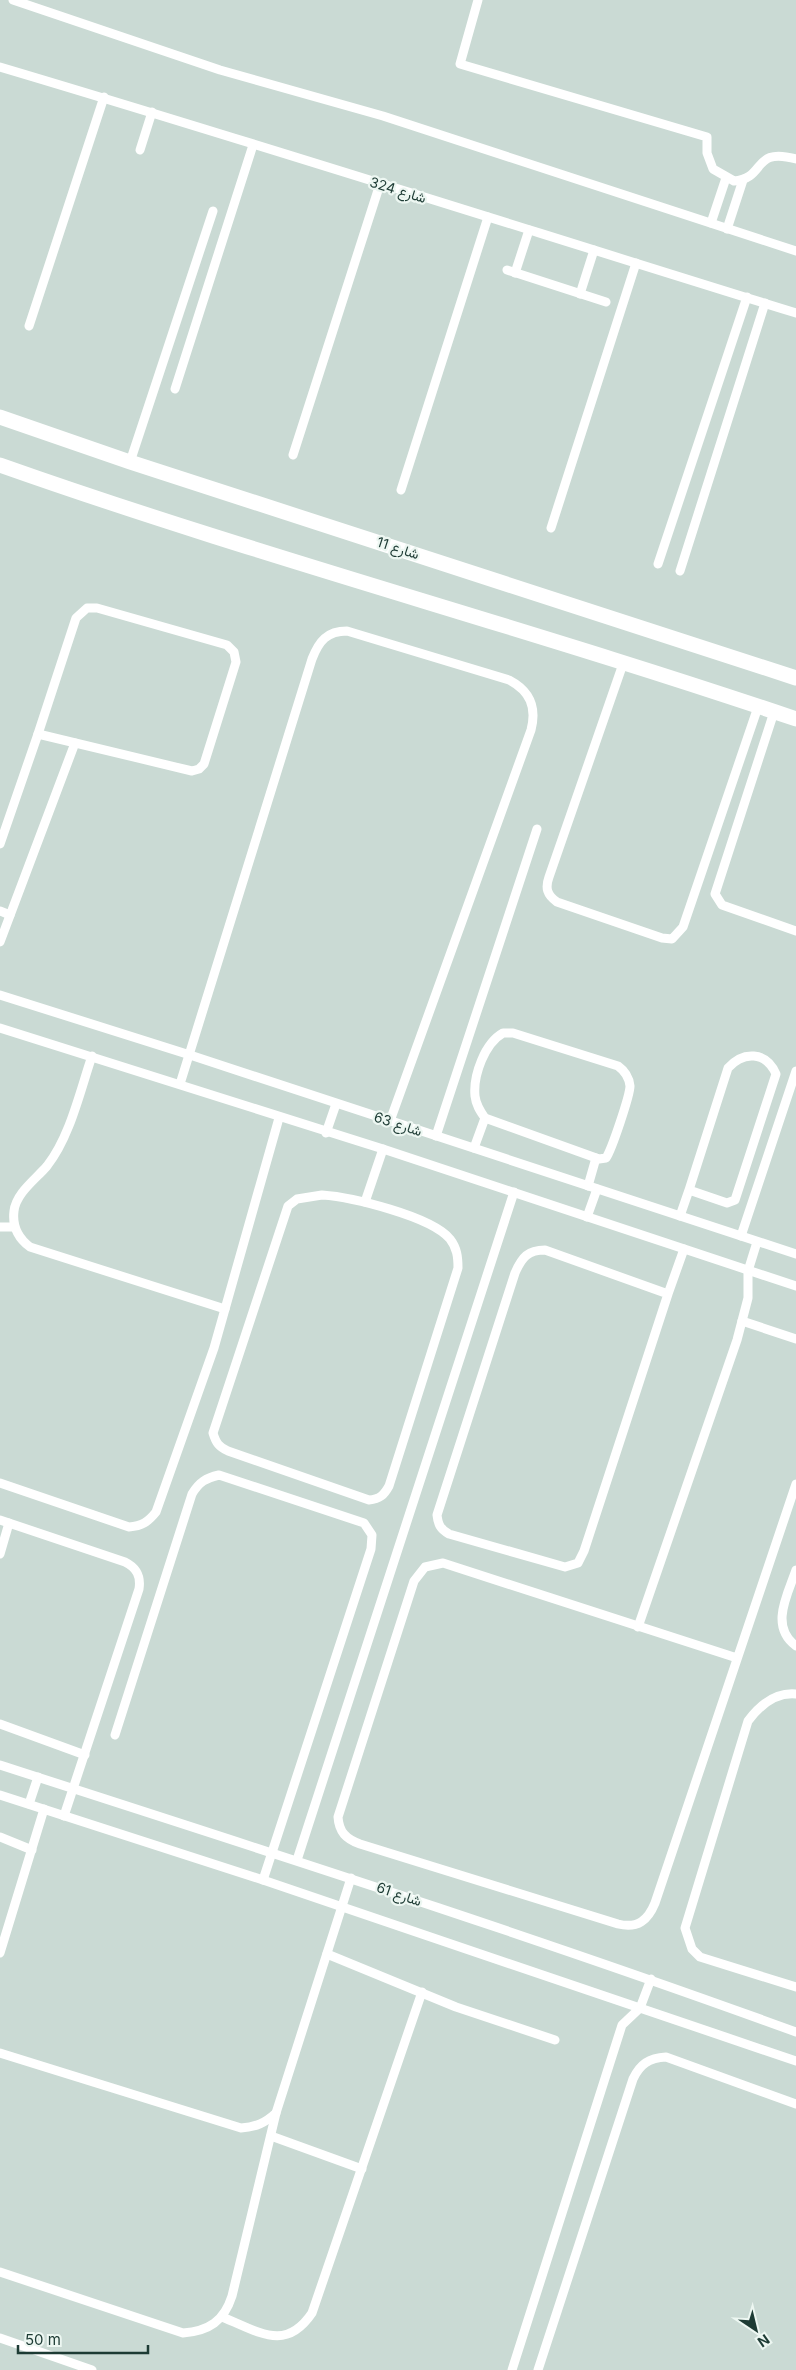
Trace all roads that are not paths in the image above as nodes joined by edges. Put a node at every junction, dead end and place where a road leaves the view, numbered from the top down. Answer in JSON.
{"nodes":[{"id":1,"x":13,"y":0,"type":"edge"},
{"id":2,"x":478,"y":0,"type":"edge"},
{"id":3,"x":0,"y":67,"type":"edge"},
{"id":4,"x":104,"y":97,"type":"junction"},
{"id":5,"x":152,"y":112,"type":"junction"},
{"id":6,"x":253,"y":145,"type":"junction"},
{"id":7,"x":140,"y":150,"type":"dead end"},
{"id":8,"x":796,"y":159,"type":"edge"},
{"id":9,"x":726,"y":178,"type":"junction"},
{"id":10,"x":743,"y":180,"type":"junction"},
{"id":11,"x":380,"y":184,"type":"junction"},
{"id":12,"x":213,"y":211,"type":"dead end"},
{"id":13,"x":488,"y":218,"type":"junction"},
{"id":14,"x":711,"y":223,"type":"junction"},
{"id":15,"x":728,"y":228,"type":"junction"},
{"id":16,"x":529,"y":230,"type":"junction"},
{"id":17,"x":594,"y":250,"type":"junction"},
{"id":18,"x":796,"y":251,"type":"edge"},
{"id":19,"x":636,"y":263,"type":"junction"},
{"id":20,"x":580,"y":294,"type":"junction"},
{"id":21,"x":747,"y":297,"type":"junction"},
{"id":22,"x":606,"y":302,"type":"dead end"},
{"id":23,"x":765,"y":303,"type":"junction"},
{"id":24,"x":796,"y":313,"type":"edge"},
{"id":25,"x":29,"y":326,"type":"dead end"},
{"id":26,"x":175,"y":389,"type":"dead end"},
{"id":27,"x":0,"y":417,"type":"edge"},
{"id":28,"x":293,"y":456,"type":"dead end"},
{"id":29,"x":130,"y":462,"type":"junction"},
{"id":30,"x":0,"y":465,"type":"edge"},
{"id":31,"x":401,"y":490,"type":"dead end"},
{"id":32,"x":551,"y":528,"type":"dead end"},
{"id":33,"x":658,"y":564,"type":"dead end"},
{"id":34,"x":680,"y":571,"type":"dead end"},
{"id":35,"x":624,"y":661,"type":"junction"},
{"id":36,"x":796,"y":678,"type":"edge"},
{"id":37,"x":758,"y":706,"type":"junction"},
{"id":38,"x":774,"y":712,"type":"junction"},
{"id":39,"x":796,"y":719,"type":"edge"},
{"id":40,"x":38,"y":734,"type":"junction"},
{"id":41,"x":74,"y":742,"type":"junction"},
{"id":42,"x":537,"y":829,"type":"dead end"},
{"id":43,"x":0,"y":844,"type":"edge"},
{"id":44,"x":0,"y":911,"type":"edge"},
{"id":45,"x":10,"y":915,"type":"junction"},
{"id":46,"x":796,"y":931,"type":"edge"},
{"id":47,"x":0,"y":942,"type":"edge"},
{"id":48,"x":0,"y":995,"type":"edge"},
{"id":49,"x":0,"y":1028,"type":"edge"},
{"id":50,"x":190,"y":1055,"type":"junction"},
{"id":51,"x":92,"y":1056,"type":"junction"},
{"id":52,"x":796,"y":1071,"type":"edge"},
{"id":53,"x":180,"y":1084,"type":"junction"},
{"id":54,"x":336,"y":1104,"type":"junction"},
{"id":55,"x":279,"y":1118,"type":"junction"},
{"id":56,"x":485,"y":1118,"type":"junction"},
{"id":57,"x":390,"y":1121,"type":"junction"},
{"id":58,"x":326,"y":1133,"type":"junction"},
{"id":59,"x":436,"y":1136,"type":"junction"},
{"id":60,"x":474,"y":1148,"type":"junction"},
{"id":61,"x":382,"y":1150,"type":"junction"},
{"id":62,"x":596,"y":1158,"type":"junction"},
{"id":63,"x":588,"y":1186,"type":"junction"},
{"id":64,"x":597,"y":1189,"type":"junction"},
{"id":65,"x":688,"y":1190,"type":"junction"},
{"id":66,"x":514,"y":1192,"type":"junction"},
{"id":67,"x":365,"y":1202,"type":"junction"},
{"id":68,"x":680,"y":1216,"type":"junction"},
{"id":69,"x":587,"y":1217,"type":"junction"},
{"id":70,"x":0,"y":1227,"type":"edge"},
{"id":71,"x":14,"y":1227,"type":"junction"},
{"id":72,"x":741,"y":1236,"type":"junction"},
{"id":73,"x":757,"y":1242,"type":"junction"},
{"id":74,"x":684,"y":1250,"type":"junction"},
{"id":75,"x":796,"y":1254,"type":"edge"},
{"id":76,"x":748,"y":1271,"type":"junction"},
{"id":77,"x":796,"y":1286,"type":"edge"},
{"id":78,"x":668,"y":1294,"type":"junction"},
{"id":79,"x":225,"y":1309,"type":"junction"},
{"id":80,"x":742,"y":1321,"type":"junction"},
{"id":81,"x":796,"y":1339,"type":"edge"},
{"id":82,"x":0,"y":1483,"type":"edge"},
{"id":83,"x":796,"y":1484,"type":"edge"},
{"id":84,"x":4,"y":1522,"type":"edge"},
{"id":85,"x":0,"y":1554,"type":"edge"},
{"id":86,"x":796,"y":1570,"type":"edge"},
{"id":87,"x":638,"y":1627,"type":"junction"},
{"id":88,"x":796,"y":1646,"type":"edge"},
{"id":89,"x":737,"y":1658,"type":"junction"},
{"id":90,"x":796,"y":1694,"type":"edge"},
{"id":91,"x":0,"y":1724,"type":"edge"},
{"id":92,"x":115,"y":1734,"type":"dead end"},
{"id":93,"x":85,"y":1755,"type":"junction"},
{"id":94,"x":0,"y":1765,"type":"edge"},
{"id":95,"x":38,"y":1777,"type":"junction"},
{"id":96,"x":74,"y":1788,"type":"junction"},
{"id":97,"x":0,"y":1795,"type":"edge"},
{"id":98,"x":29,"y":1804,"type":"junction"},
{"id":99,"x":44,"y":1809,"type":"junction"},
{"id":100,"x":64,"y":1816,"type":"junction"},
{"id":101,"x":0,"y":1837,"type":"edge"},
{"id":102,"x":32,"y":1850,"type":"junction"},
{"id":103,"x":272,"y":1852,"type":"junction"},
{"id":104,"x":297,"y":1860,"type":"junction"},
{"id":105,"x":351,"y":1878,"type":"junction"},
{"id":106,"x":263,"y":1880,"type":"junction"},
{"id":107,"x":342,"y":1907,"type":"junction"},
{"id":108,"x":0,"y":1953,"type":"edge"},
{"id":109,"x":327,"y":1954,"type":"junction"},
{"id":110,"x":651,"y":1979,"type":"junction"},
{"id":111,"x":796,"y":1987,"type":"edge"},
{"id":112,"x":422,"y":1992,"type":"junction"},
{"id":113,"x":640,"y":2008,"type":"junction"},
{"id":114,"x":796,"y":2032,"type":"edge"},
{"id":115,"x":555,"y":2040,"type":"dead end"},
{"id":116,"x":0,"y":2053,"type":"edge"},
{"id":117,"x":796,"y":2061,"type":"edge"},
{"id":118,"x":796,"y":2104,"type":"edge"},
{"id":119,"x":276,"y":2113,"type":"junction"},
{"id":120,"x":271,"y":2136,"type":"junction"},
{"id":121,"x":362,"y":2169,"type":"junction"},
{"id":122,"x":0,"y":2272,"type":"edge"},
{"id":123,"x":222,"y":2317,"type":"junction"},
{"id":124,"x":0,"y":2338,"type":"edge"},
{"id":125,"x":92,"y":2370,"type":"edge"},
{"id":126,"x":512,"y":2370,"type":"edge"},
{"id":127,"x":538,"y":2370,"type":"edge"}],
"edges":[{"from":1,"to":14,"type":"lane"},
{"from":2,"to":9,"type":"lane"},
{"from":3,"to":4,"type":"lane","name":"شارع 324"},
{"from":4,"to":5,"type":"lane","name":"شارع 324"},
{"from":4,"to":25,"type":"lane"},
{"from":5,"to":6,"type":"lane","name":"شارع 324"},
{"from":5,"to":7,"type":"lane"},
{"from":6,"to":11,"type":"lane","name":"شارع 324"},
{"from":6,"to":26,"type":"lane"},
{"from":8,"to":10,"type":"lane"},
{"from":9,"to":10,"type":"lane"},
{"from":9,"to":14,"type":"lane"},
{"from":10,"to":15,"type":"lane"},
{"from":11,"to":13,"type":"lane","name":"شارع 324"},
{"from":11,"to":28,"type":"lane"},
{"from":12,"to":29,"type":"lane"},
{"from":13,"to":16,"type":"lane","name":"شارع 324"},
{"from":13,"to":31,"type":"lane"},
{"from":14,"to":15,"type":"lane"},
{"from":15,"to":18,"type":"lane"},
{"from":16,"to":17,"type":"lane","name":"شارع 324"},
{"from":16,"to":20,"type":"lane"},
{"from":17,"to":19,"type":"lane","name":"شارع 324"},
{"from":17,"to":20,"type":"lane"},
{"from":19,"to":21,"type":"lane","name":"شارع 324"},
{"from":19,"to":32,"type":"lane"},
{"from":20,"to":22,"type":"lane"},
{"from":21,"to":23,"type":"lane","name":"شارع 324"},
{"from":21,"to":33,"type":"lane"},
{"from":23,"to":24,"type":"lane","name":"شارع 324"},
{"from":23,"to":34,"type":"lane"},
{"from":27,"to":29,"type":"street","name":"شارع 11"},
{"from":29,"to":36,"type":"street","name":"شارع 11"},
{"from":30,"to":35,"type":"street"},
{"from":35,"to":37,"type":"street"},
{"from":35,"to":37,"type":"lane"},
{"from":37,"to":38,"type":"street"},
{"from":38,"to":39,"type":"street"},
{"from":38,"to":46,"type":"lane"},
{"from":40,"to":41,"type":"lane"},
{"from":40,"to":41,"type":"lane"},
{"from":40,"to":43,"type":"lane"},
{"from":41,"to":45,"type":"lane"},
{"from":42,"to":59,"type":"lane"},
{"from":44,"to":45,"type":"lane"},
{"from":45,"to":47,"type":"lane"},
{"from":48,"to":50,"type":"lane","name":"شارع 63"},
{"from":49,"to":51,"type":"lane","name":"شارع 63"},
{"from":50,"to":53,"type":"lane"},
{"from":50,"to":54,"type":"lane","name":"شارع 63"},
{"from":50,"to":57,"type":"lane"},
{"from":51,"to":53,"type":"lane","name":"شارع 63"},
{"from":51,"to":71,"type":"lane"},
{"from":52,"to":72,"type":"lane"},
{"from":53,"to":55,"type":"lane","name":"شارع 63"},
{"from":54,"to":57,"type":"lane","name":"شارع 63"},
{"from":54,"to":58,"type":"lane"},
{"from":55,"to":58,"type":"lane","name":"شارع 63"},
{"from":55,"to":79,"type":"lane"},
{"from":56,"to":60,"type":"lane"},
{"from":56,"to":62,"type":"lane"},
{"from":56,"to":62,"type":"lane"},
{"from":57,"to":59,"type":"lane","name":"شارع 63"},
{"from":58,"to":61,"type":"lane","name":"شارع 63"},
{"from":59,"to":60,"type":"lane","name":"شارع 63"},
{"from":60,"to":63,"type":"lane","name":"شارع 63"},
{"from":61,"to":66,"type":"lane","name":"شارع 63"},
{"from":61,"to":67,"type":"lane"},
{"from":62,"to":63,"type":"lane"},
{"from":63,"to":64,"type":"lane","name":"شارع 63"},
{"from":64,"to":68,"type":"lane","name":"شارع 63"},
{"from":64,"to":69,"type":"lane"},
{"from":65,"to":65,"type":"lane"},
{"from":65,"to":68,"type":"lane"},
{"from":66,"to":69,"type":"lane","name":"شارع 63"},
{"from":66,"to":104,"type":"lane"},
{"from":67,"to":67,"type":"lane"},
{"from":68,"to":72,"type":"lane","name":"شارع 63"},
{"from":69,"to":74,"type":"lane","name":"شارع 63"},
{"from":70,"to":71,"type":"lane"},
{"from":71,"to":79,"type":"lane"},
{"from":72,"to":73,"type":"lane","name":"شارع 63"},
{"from":73,"to":75,"type":"lane","name":"شارع 63"},
{"from":73,"to":76,"type":"lane"},
{"from":74,"to":76,"type":"lane","name":"شارع 63"},
{"from":74,"to":78,"type":"lane"},
{"from":76,"to":77,"type":"lane","name":"شارع 63"},
{"from":76,"to":80,"type":"lane"},
{"from":78,"to":78,"type":"lane"},
{"from":79,"to":82,"type":"lane"},
{"from":80,"to":81,"type":"lane"},
{"from":80,"to":87,"type":"lane"},
{"from":83,"to":89,"type":"lane"},
{"from":84,"to":85,"type":"lane"},
{"from":84,"to":93,"type":"lane"},
{"from":86,"to":88,"type":"lane"},
{"from":87,"to":89,"type":"lane"},
{"from":87,"to":89,"type":"lane"},
{"from":90,"to":111,"type":"lane"},
{"from":91,"to":93,"type":"lane"},
{"from":92,"to":103,"type":"lane"},
{"from":93,"to":96,"type":"lane"},
{"from":94,"to":95,"type":"lane","name":"شارع 61"},
{"from":95,"to":96,"type":"lane","name":"شارع 61"},
{"from":95,"to":98,"type":"lane"},
{"from":96,"to":100,"type":"lane"},
{"from":96,"to":103,"type":"lane","name":"شارع 61"},
{"from":97,"to":98,"type":"lane"},
{"from":98,"to":99,"type":"lane"},
{"from":99,"to":100,"type":"lane"},
{"from":99,"to":102,"type":"lane"},
{"from":100,"to":106,"type":"lane"},
{"from":101,"to":102,"type":"lane"},
{"from":102,"to":108,"type":"lane"},
{"from":103,"to":104,"type":"lane","name":"شارع 61"},
{"from":103,"to":106,"type":"lane"},
{"from":104,"to":105,"type":"lane","name":"شارع 61"},
{"from":105,"to":107,"type":"lane"},
{"from":105,"to":110,"type":"lane","name":"شارع 61"},
{"from":106,"to":107,"type":"lane"},
{"from":107,"to":109,"type":"lane"},
{"from":107,"to":113,"type":"lane"},
{"from":109,"to":112,"type":"lane"},
{"from":109,"to":119,"type":"lane"},
{"from":110,"to":113,"type":"lane"},
{"from":110,"to":114,"type":"lane","name":"شارع 61"},
{"from":112,"to":115,"type":"lane"},
{"from":112,"to":121,"type":"lane"},
{"from":113,"to":117,"type":"lane"},
{"from":113,"to":126,"type":"lane"},
{"from":116,"to":119,"type":"lane"},
{"from":118,"to":127,"type":"lane"},
{"from":119,"to":120,"type":"lane"},
{"from":120,"to":121,"type":"lane"},
{"from":120,"to":123,"type":"lane"},
{"from":121,"to":123,"type":"lane"},
{"from":122,"to":123,"type":"lane"},
{"from":124,"to":125,"type":"lane"}]}
